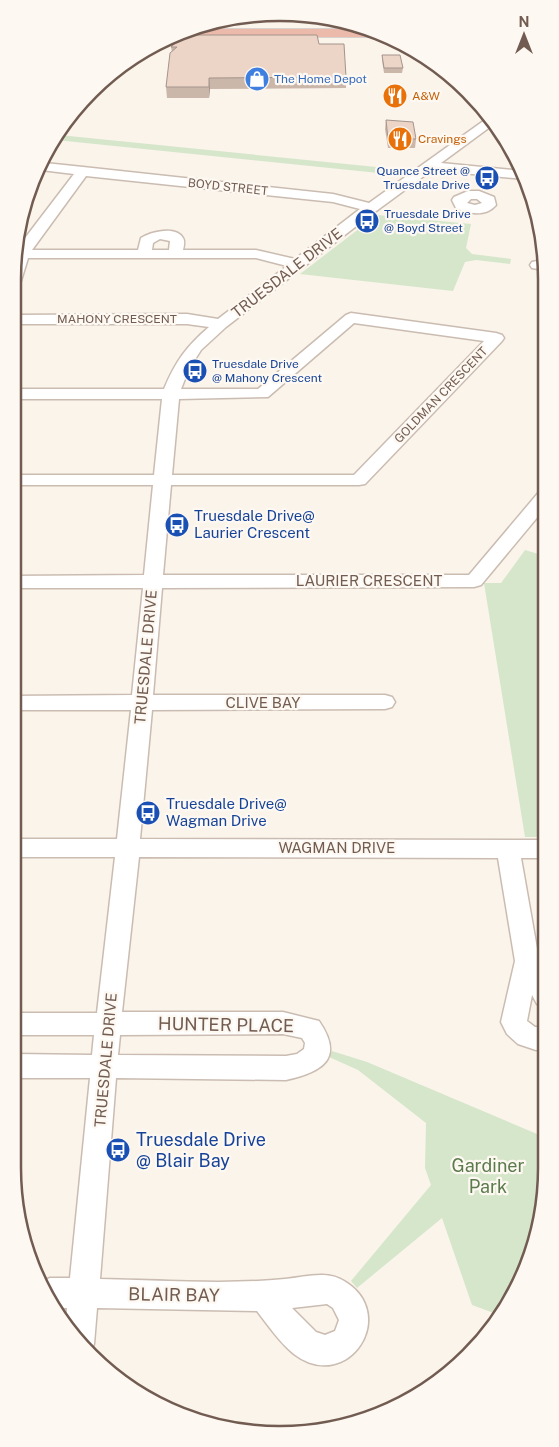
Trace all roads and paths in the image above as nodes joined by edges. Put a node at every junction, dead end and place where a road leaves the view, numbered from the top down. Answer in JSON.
{"nodes":[{"id":1,"x":348,"y":31,"type":"edge"},
{"id":2,"x":203,"y":33,"type":"edge"},
{"id":3,"x":284,"y":33,"type":"junction"},
{"id":4,"x":356,"y":33,"type":"edge"},
{"id":5,"x":486,"y":125,"type":"edge"},
{"id":6,"x":430,"y":166,"type":"junction"},
{"id":7,"x":47,"y":167,"type":"edge"},
{"id":8,"x":83,"y":171,"type":"junction"},
{"id":9,"x":516,"y":177,"type":"edge"},
{"id":10,"x":371,"y":208,"type":"junction"},
{"id":11,"x":23,"y":249,"type":"edge"},
{"id":12,"x":23,"y":254,"type":"edge"},
{"id":13,"x":296,"y":264,"type":"junction"},
{"id":14,"x":21,"y":318,"type":"edge"},
{"id":15,"x":221,"y":324,"type":"junction"},
{"id":16,"x":170,"y":393,"type":"junction"},
{"id":17,"x":21,"y":394,"type":"edge"},
{"id":18,"x":21,"y":480,"type":"edge"},
{"id":19,"x":163,"y":480,"type":"junction"},
{"id":20,"x":538,"y":506,"type":"edge"},
{"id":21,"x":21,"y":582,"type":"edge"},
{"id":22,"x":153,"y":582,"type":"junction"},
{"id":23,"x":385,"y":702,"type":"dead end"},
{"id":24,"x":21,"y":703,"type":"edge"},
{"id":25,"x":142,"y":703,"type":"junction"},
{"id":26,"x":21,"y":848,"type":"edge"},
{"id":27,"x":128,"y":848,"type":"junction"},
{"id":28,"x":508,"y":848,"type":"junction"},
{"id":29,"x":538,"y":848,"type":"edge"},
{"id":30,"x":527,"y":961,"type":"junction"},
{"id":31,"x":538,"y":981,"type":"edge"},
{"id":32,"x":21,"y":1024,"type":"edge"},
{"id":33,"x":108,"y":1024,"type":"junction"},
{"id":34,"x":538,"y":1039,"type":"edge"},
{"id":35,"x":21,"y":1066,"type":"edge"},
{"id":36,"x":105,"y":1066,"type":"junction"},
{"id":37,"x":54,"y":1293,"type":"edge"},
{"id":38,"x":84,"y":1294,"type":"junction"},
{"id":39,"x":264,"y":1296,"type":"dead end"},
{"id":40,"x":80,"y":1332,"type":"edge"}],
"edges":[{"from":1,"to":3,"type":"highway"},
{"from":2,"to":3,"type":"highway"},
{"from":3,"to":4,"type":"highway"},
{"from":5,"to":6,"type":"street","name":"TRUESDALE DRIVE"},
{"from":6,"to":9,"type":"street"},
{"from":6,"to":10,"type":"street","name":"TRUESDALE DRIVE"},
{"from":7,"to":8,"type":"street","name":"BOYD STREET"},
{"from":8,"to":10,"type":"street","name":"BOYD STREET"},
{"from":8,"to":11,"type":"street"},
{"from":10,"to":13,"type":"street","name":"TRUESDALE DRIVE"},
{"from":12,"to":13,"type":"street"},
{"from":13,"to":15,"type":"street","name":"TRUESDALE DRIVE"},
{"from":14,"to":15,"type":"street","name":"MAHONY CRESCENT"},
{"from":15,"to":16,"type":"street","name":"TRUESDALE DRIVE"},
{"from":16,"to":17,"type":"street"},
{"from":16,"to":19,"type":"street","name":"TRUESDALE DRIVE"},
{"from":16,"to":19,"type":"street","name":"GOLDMAN CRESCENT"},
{"from":18,"to":19,"type":"street"},
{"from":19,"to":22,"type":"street","name":"TRUESDALE DRIVE"},
{"from":20,"to":22,"type":"street","name":"LAURIER CRESCENT"},
{"from":21,"to":22,"type":"street","name":"LAURIER CRESCENT"},
{"from":22,"to":25,"type":"street","name":"TRUESDALE DRIVE"},
{"from":23,"to":25,"type":"street","name":"CLIVE BAY"},
{"from":24,"to":25,"type":"street","name":"CLIVE BAY"},
{"from":25,"to":27,"type":"street","name":"TRUESDALE DRIVE"},
{"from":26,"to":27,"type":"street","name":"WAGMAN DRIVE"},
{"from":27,"to":28,"type":"street","name":"WAGMAN DRIVE"},
{"from":27,"to":33,"type":"street","name":"TRUESDALE DRIVE"},
{"from":28,"to":29,"type":"street","name":"WAGMAN DRIVE"},
{"from":28,"to":30,"type":"street"},
{"from":30,"to":31,"type":"street"},
{"from":30,"to":34,"type":"street"},
{"from":32,"to":33,"type":"street"},
{"from":33,"to":36,"type":"street","name":"TRUESDALE DRIVE"},
{"from":33,"to":36,"type":"street","name":"HUNTER PLACE"},
{"from":35,"to":36,"type":"street"},
{"from":36,"to":38,"type":"street","name":"TRUESDALE DRIVE"},
{"from":37,"to":38,"type":"street","name":"BLAIR BAY"},
{"from":38,"to":39,"type":"street","name":"BLAIR BAY"},
{"from":38,"to":40,"type":"street","name":"TRUESDALE DRIVE"}]}
